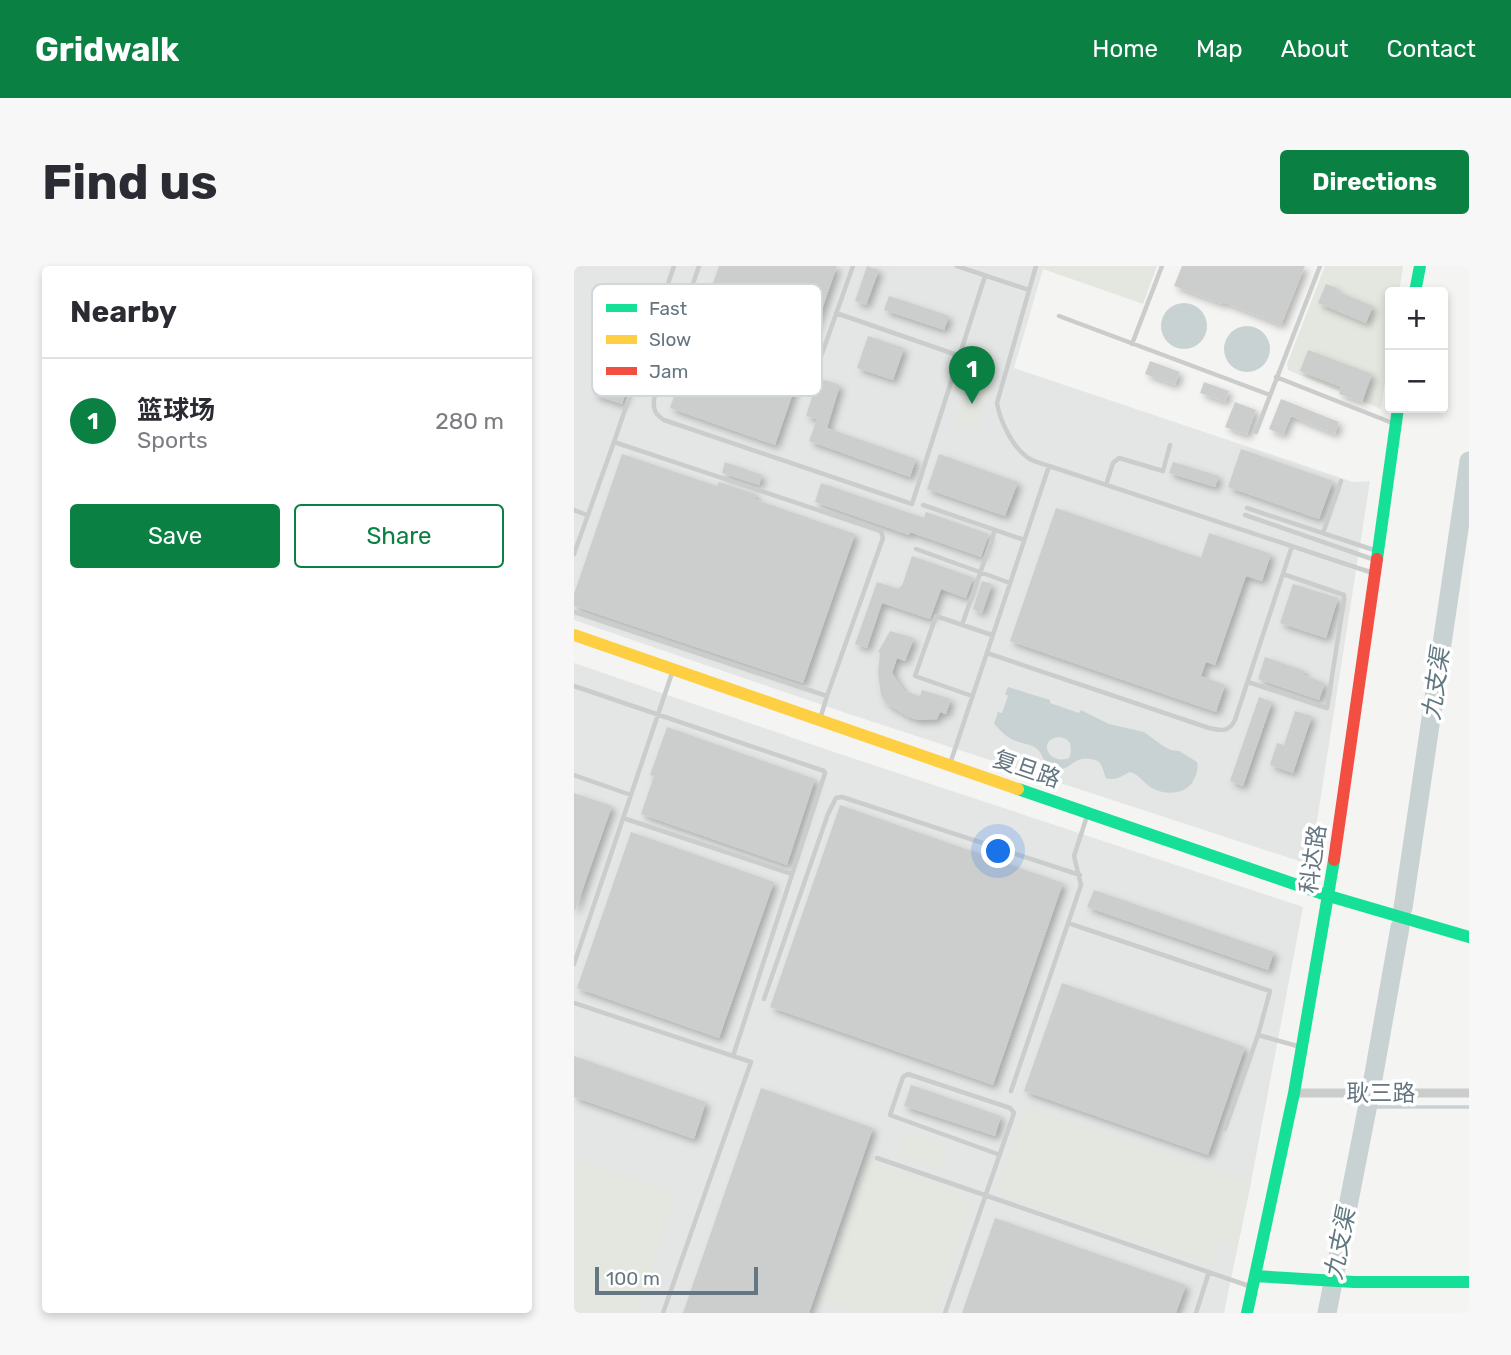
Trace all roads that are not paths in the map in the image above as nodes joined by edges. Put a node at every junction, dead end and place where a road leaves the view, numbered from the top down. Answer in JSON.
{"nodes":[{"id":1,"x":674,"y":266,"type":"edge"},
{"id":2,"x":699,"y":266,"type":"edge"},
{"id":3,"x":853,"y":266,"type":"edge"},
{"id":4,"x":957,"y":266,"type":"edge"},
{"id":5,"x":1036,"y":266,"type":"edge"},
{"id":6,"x":1162,"y":266,"type":"edge"},
{"id":7,"x":1320,"y":266,"type":"edge"},
{"id":8,"x":1420,"y":266,"type":"edge"},
{"id":9,"x":985,"y":276,"type":"junction"},
{"id":10,"x":668,"y":284,"type":"edge"},
{"id":11,"x":693,"y":284,"type":"edge"},
{"id":12,"x":1416,"y":287,"type":"edge"},
{"id":13,"x":1029,"y":290,"type":"junction"},
{"id":14,"x":836,"y":313,"type":"junction"},
{"id":15,"x":1059,"y":316,"type":"dead end"},
{"id":16,"x":1132,"y":344,"type":"junction"},
{"id":17,"x":822,"y":353,"type":"edge"},
{"id":18,"x":960,"y":356,"type":"junction"},
{"id":19,"x":1276,"y":377,"type":"junction"},
{"id":20,"x":1270,"y":395,"type":"junction"},
{"id":21,"x":630,"y":396,"type":"edge"},
{"id":22,"x":654,"y":396,"type":"edge"},
{"id":23,"x":1397,"y":413,"type":"edge"},
{"id":24,"x":1395,"y":424,"type":"junction"},
{"id":25,"x":1256,"y":432,"type":"dead end"},
{"id":26,"x":614,"y":442,"type":"junction"},
{"id":27,"x":1170,"y":445,"type":"dead end"},
{"id":28,"x":1049,"y":466,"type":"junction"},
{"id":29,"x":1341,"y":481,"type":"dead end"},
{"id":30,"x":1106,"y":485,"type":"junction"},
{"id":31,"x":923,"y":505,"type":"dead end"},
{"id":32,"x":1247,"y":508,"type":"dead end"},
{"id":33,"x":574,"y":510,"type":"edge"},
{"id":34,"x":587,"y":515,"type":"junction"},
{"id":35,"x":1245,"y":516,"type":"dead end"},
{"id":36,"x":995,"y":530,"type":"junction"},
{"id":37,"x":1323,"y":533,"type":"junction"},
{"id":38,"x":1024,"y":540,"type":"junction"},
{"id":39,"x":1293,"y":547,"type":"junction"},
{"id":40,"x":916,"y":549,"type":"dead end"},
{"id":41,"x":574,"y":554,"type":"edge"},
{"id":42,"x":1376,"y":562,"type":"junction"},
{"id":43,"x":980,"y":572,"type":"junction"},
{"id":44,"x":1283,"y":574,"type":"junction"},
{"id":45,"x":1010,"y":583,"type":"junction"},
{"id":46,"x":574,"y":612,"type":"edge"},
{"id":47,"x":962,"y":625,"type":"junction"},
{"id":48,"x":574,"y":635,"type":"edge"},
{"id":49,"x":992,"y":635,"type":"junction"},
{"id":50,"x":987,"y":653,"type":"junction"},
{"id":51,"x":674,"y":669,"type":"junction"},
{"id":52,"x":1248,"y":682,"type":"junction"},
{"id":53,"x":574,"y":686,"type":"edge"},
{"id":54,"x":827,"y":696,"type":"junction"},
{"id":55,"x":972,"y":696,"type":"junction"},
{"id":56,"x":659,"y":714,"type":"junction"},
{"id":57,"x":820,"y":720,"type":"junction"},
{"id":58,"x":949,"y":765,"type":"junction"},
{"id":59,"x":574,"y":775,"type":"edge"},
{"id":60,"x":631,"y":795,"type":"junction"},
{"id":61,"x":1088,"y":813,"type":"junction"},
{"id":62,"x":624,"y":818,"type":"junction"},
{"id":63,"x":792,"y":874,"type":"junction"},
{"id":64,"x":1080,"y":875,"type":"junction"},
{"id":65,"x":1329,"y":896,"type":"junction"},
{"id":66,"x":1068,"y":923,"type":"junction"},
{"id":67,"x":1469,"y":937,"type":"edge"},
{"id":68,"x":574,"y":964,"type":"edge"},
{"id":69,"x":764,"y":999,"type":"dead end"},
{"id":70,"x":574,"y":1003,"type":"edge"},
{"id":71,"x":1258,"y":1035,"type":"junction"},
{"id":72,"x":1302,"y":1047,"type":"junction"},
{"id":73,"x":733,"y":1056,"type":"junction"},
{"id":74,"x":1011,"y":1091,"type":"dead end"},
{"id":75,"x":1294,"y":1093,"type":"junction"},
{"id":76,"x":1469,"y":1093,"type":"edge"},
{"id":77,"x":1225,"y":1129,"type":"dead end"},
{"id":78,"x":1000,"y":1155,"type":"junction"},
{"id":79,"x":877,"y":1158,"type":"dead end"},
{"id":80,"x":985,"y":1195,"type":"junction"},
{"id":81,"x":1209,"y":1272,"type":"junction"},
{"id":82,"x":1254,"y":1281,"type":"junction"},
{"id":83,"x":1469,"y":1282,"type":"edge"},
{"id":84,"x":663,"y":1313,"type":"edge"},
{"id":85,"x":945,"y":1313,"type":"edge"},
{"id":86,"x":1196,"y":1313,"type":"edge"},
{"id":87,"x":1247,"y":1313,"type":"edge"}],
"edges":[{"from":1,"to":10,"type":"lane"},
{"from":2,"to":11,"type":"lane"},
{"from":3,"to":14,"type":"lane"},
{"from":4,"to":9,"type":"lane"},
{"from":5,"to":13,"type":"lane"},
{"from":6,"to":16,"type":"lane"},
{"from":7,"to":19,"type":"lane"},
{"from":8,"to":12,"type":"street"},
{"from":9,"to":13,"type":"lane"},
{"from":9,"to":18,"type":"lane"},
{"from":13,"to":28,"type":"lane"},
{"from":14,"to":17,"type":"lane"},
{"from":14,"to":18,"type":"lane"},
{"from":15,"to":16,"type":"lane"},
{"from":16,"to":20,"type":"lane"},
{"from":18,"to":22,"type":"lane"},
{"from":19,"to":20,"type":"lane"},
{"from":19,"to":24,"type":"lane"},
{"from":20,"to":25,"type":"lane"},
{"from":21,"to":26,"type":"lane"},
{"from":23,"to":24,"type":"street","name":"科达路"},
{"from":24,"to":42,"type":"street","name":"科达路"},
{"from":26,"to":34,"type":"lane"},
{"from":26,"to":54,"type":"lane"},
{"from":27,"to":30,"type":"lane"},
{"from":28,"to":30,"type":"lane"},
{"from":28,"to":38,"type":"lane"},
{"from":29,"to":37,"type":"lane"},
{"from":30,"to":39,"type":"lane"},
{"from":31,"to":36,"type":"lane"},
{"from":32,"to":37,"type":"lane"},
{"from":33,"to":34,"type":"lane"},
{"from":34,"to":41,"type":"lane"},
{"from":35,"to":42,"type":"lane"},
{"from":36,"to":38,"type":"lane"},
{"from":36,"to":43,"type":"lane"},
{"from":37,"to":42,"type":"lane"},
{"from":38,"to":45,"type":"lane"},
{"from":39,"to":42,"type":"lane"},
{"from":39,"to":44,"type":"lane"},
{"from":40,"to":43,"type":"lane"},
{"from":42,"to":65,"type":"street","name":"科达路"},
{"from":43,"to":45,"type":"lane"},
{"from":43,"to":47,"type":"lane"},
{"from":44,"to":52,"type":"lane"},
{"from":44,"to":52,"type":"lane"},
{"from":45,"to":49,"type":"lane"},
{"from":46,"to":54,"type":"lane"},
{"from":47,"to":49,"type":"lane"},
{"from":47,"to":55,"type":"lane"},
{"from":48,"to":51,"type":"street","name":"复旦路"},
{"from":49,"to":50,"type":"lane"},
{"from":50,"to":52,"type":"lane"},
{"from":50,"to":55,"type":"lane"},
{"from":51,"to":56,"type":"lane"},
{"from":51,"to":57,"type":"street","name":"复旦路"},
{"from":53,"to":56,"type":"lane"},
{"from":54,"to":57,"type":"lane"},
{"from":55,"to":58,"type":"lane"},
{"from":56,"to":60,"type":"lane"},
{"from":56,"to":63,"type":"lane"},
{"from":57,"to":58,"type":"street","name":"复旦路"},
{"from":58,"to":61,"type":"street","name":"复旦路"},
{"from":59,"to":60,"type":"lane"},
{"from":60,"to":62,"type":"lane"},
{"from":61,"to":64,"type":"lane"},
{"from":61,"to":65,"type":"street","name":"复旦路"},
{"from":62,"to":63,"type":"lane"},
{"from":62,"to":68,"type":"lane"},
{"from":63,"to":73,"type":"lane"},
{"from":64,"to":66,"type":"lane"},
{"from":64,"to":69,"type":"lane"},
{"from":65,"to":67,"type":"street","name":"复旦路"},
{"from":65,"to":72,"type":"street","name":"科达路"},
{"from":66,"to":71,"type":"lane"},
{"from":66,"to":74,"type":"lane"},
{"from":70,"to":73,"type":"lane"},
{"from":71,"to":72,"type":"lane"},
{"from":71,"to":77,"type":"lane"},
{"from":72,"to":75,"type":"street","name":"科达路"},
{"from":73,"to":84,"type":"lane"},
{"from":75,"to":76,"type":"street","name":"耿三路"},
{"from":75,"to":82,"type":"street","name":"科达路"},
{"from":78,"to":78,"type":"lane"},
{"from":78,"to":80,"type":"lane"},
{"from":79,"to":80,"type":"lane"},
{"from":80,"to":81,"type":"lane"},
{"from":80,"to":85,"type":"lane"},
{"from":81,"to":82,"type":"lane"},
{"from":81,"to":86,"type":"lane"},
{"from":82,"to":83,"type":"street"},
{"from":82,"to":87,"type":"street","name":"科达路"}]}
